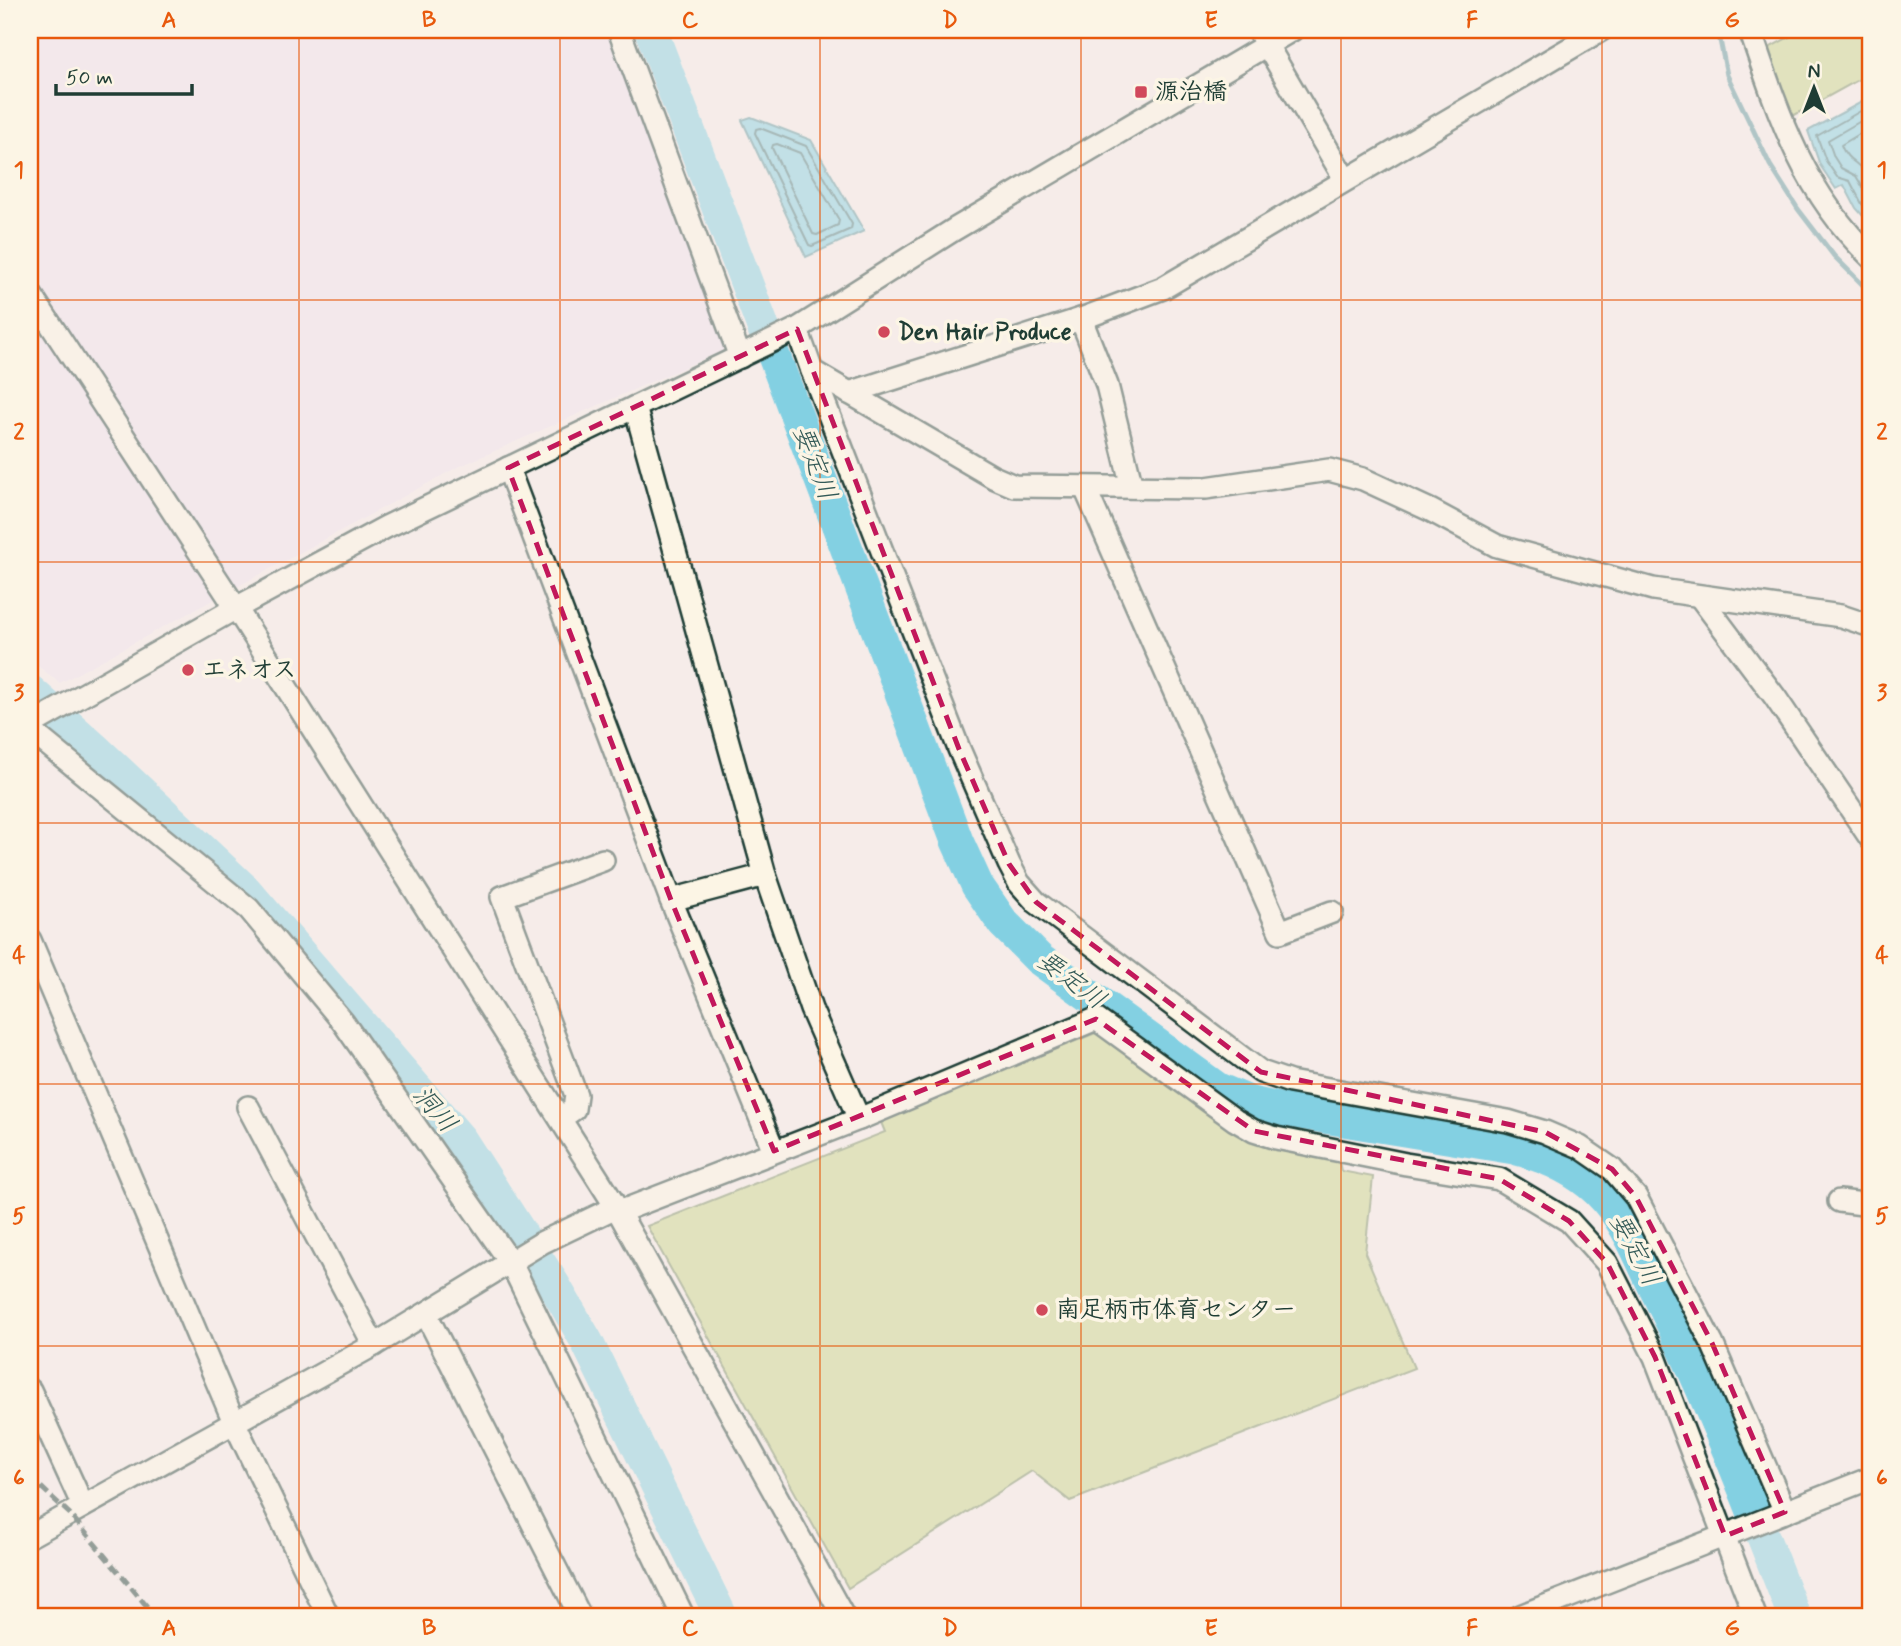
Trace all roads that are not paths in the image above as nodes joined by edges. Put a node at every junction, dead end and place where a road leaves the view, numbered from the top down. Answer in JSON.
{"nodes":[{"id":1,"x":619,"y":30,"type":"edge"},
{"id":2,"x":1292,"y":30,"type":"edge"},
{"id":3,"x":1601,"y":30,"type":"edge"},
{"id":4,"x":1750,"y":30,"type":"edge"},
{"id":5,"x":1262,"y":37,"type":"edge"},
{"id":6,"x":1345,"y":179,"type":"junction"},
{"id":7,"x":1871,"y":257,"type":"edge"},
{"id":8,"x":30,"y":293,"type":"edge"},
{"id":9,"x":1081,"y":319,"type":"junction"},
{"id":10,"x":797,"y":329,"type":"junction"},
{"id":11,"x":740,"y":357,"type":"junction"},
{"id":12,"x":812,"y":371,"type":"junction"},
{"id":13,"x":849,"y":393,"type":"junction"},
{"id":14,"x":635,"y":407,"type":"junction"},
{"id":15,"x":508,"y":468,"type":"junction"},
{"id":16,"x":1132,"y":487,"type":"junction"},
{"id":17,"x":1085,"y":488,"type":"junction"},
{"id":18,"x":1700,"y":597,"type":"junction"},
{"id":19,"x":236,"y":608,"type":"junction"},
{"id":20,"x":1871,"y":626,"type":"edge"},
{"id":21,"x":30,"y":728,"type":"edge"},
{"id":22,"x":1871,"y":839,"type":"edge"},
{"id":23,"x":603,"y":860,"type":"dead end"},
{"id":24,"x":765,"y":875,"type":"junction"},
{"id":25,"x":671,"y":900,"type":"junction"},
{"id":26,"x":1332,"y":912,"type":"dead end"},
{"id":27,"x":30,"y":940,"type":"edge"},
{"id":28,"x":248,"y":1107,"type":"dead end"},
{"id":29,"x":561,"y":1118,"type":"junction"},
{"id":30,"x":859,"y":1119,"type":"junction"},
{"id":31,"x":774,"y":1151,"type":"junction"},
{"id":32,"x":1839,"y":1201,"type":"dead end"},
{"id":33,"x":1871,"y":1205,"type":"edge"},
{"id":34,"x":617,"y":1209,"type":"junction"},
{"id":35,"x":515,"y":1260,"type":"junction"},
{"id":36,"x":426,"y":1314,"type":"junction"},
{"id":37,"x":374,"y":1345,"type":"junction"},
{"id":38,"x":30,"y":1390,"type":"edge"},
{"id":39,"x":234,"y":1422,"type":"junction"},
{"id":40,"x":1871,"y":1478,"type":"edge"},
{"id":41,"x":83,"y":1506,"type":"junction"},
{"id":42,"x":1781,"y":1514,"type":"junction"},
{"id":43,"x":1732,"y":1533,"type":"junction"},
{"id":44,"x":30,"y":1536,"type":"edge"},
{"id":45,"x":328,"y":1616,"type":"edge"},
{"id":46,"x":580,"y":1616,"type":"edge"},
{"id":47,"x":682,"y":1616,"type":"edge"},
{"id":48,"x":842,"y":1616,"type":"edge"},
{"id":49,"x":1520,"y":1616,"type":"edge"},
{"id":50,"x":1755,"y":1616,"type":"edge"}],
"edges":[{"from":1,"to":11,"type":"street"},
{"from":2,"to":5,"type":"street"},
{"from":3,"to":6,"type":"street"},
{"from":4,"to":7,"type":"street"},
{"from":5,"to":6,"type":"street"},
{"from":5,"to":10,"type":"street"},
{"from":6,"to":9,"type":"street"},
{"from":8,"to":19,"type":"street"},
{"from":9,"to":13,"type":"street"},
{"from":9,"to":16,"type":"street"},
{"from":10,"to":11,"type":"street"},
{"from":10,"to":12,"type":"street"},
{"from":11,"to":14,"type":"street"},
{"from":12,"to":13,"type":"street"},
{"from":12,"to":42,"type":"street"},
{"from":13,"to":17,"type":"street"},
{"from":14,"to":15,"type":"street"},
{"from":14,"to":24,"type":"street"},
{"from":15,"to":19,"type":"street"},
{"from":15,"to":25,"type":"street"},
{"from":16,"to":17,"type":"street"},
{"from":16,"to":18,"type":"street"},
{"from":17,"to":26,"type":"street"},
{"from":18,"to":20,"type":"street"},
{"from":18,"to":22,"type":"street"},
{"from":19,"to":21,"type":"street"},
{"from":19,"to":29,"type":"street"},
{"from":21,"to":35,"type":"street"},
{"from":23,"to":29,"type":"street"},
{"from":24,"to":25,"type":"street"},
{"from":24,"to":30,"type":"street"},
{"from":25,"to":31,"type":"street"},
{"from":27,"to":39,"type":"street"},
{"from":28,"to":37,"type":"street"},
{"from":29,"to":34,"type":"street"},
{"from":30,"to":31,"type":"street"},
{"from":30,"to":43,"type":"street"},
{"from":31,"to":34,"type":"street"},
{"from":32,"to":33,"type":"street"},
{"from":34,"to":35,"type":"street"},
{"from":34,"to":48,"type":"street"},
{"from":35,"to":36,"type":"street"},
{"from":35,"to":47,"type":"street"},
{"from":36,"to":37,"type":"street"},
{"from":36,"to":46,"type":"street"},
{"from":37,"to":39,"type":"street"},
{"from":38,"to":41,"type":"street"},
{"from":39,"to":41,"type":"street"},
{"from":39,"to":45,"type":"street"},
{"from":40,"to":42,"type":"street"},
{"from":41,"to":44,"type":"street"},
{"from":42,"to":43,"type":"street"},
{"from":43,"to":49,"type":"street"},
{"from":43,"to":50,"type":"street"}]}
